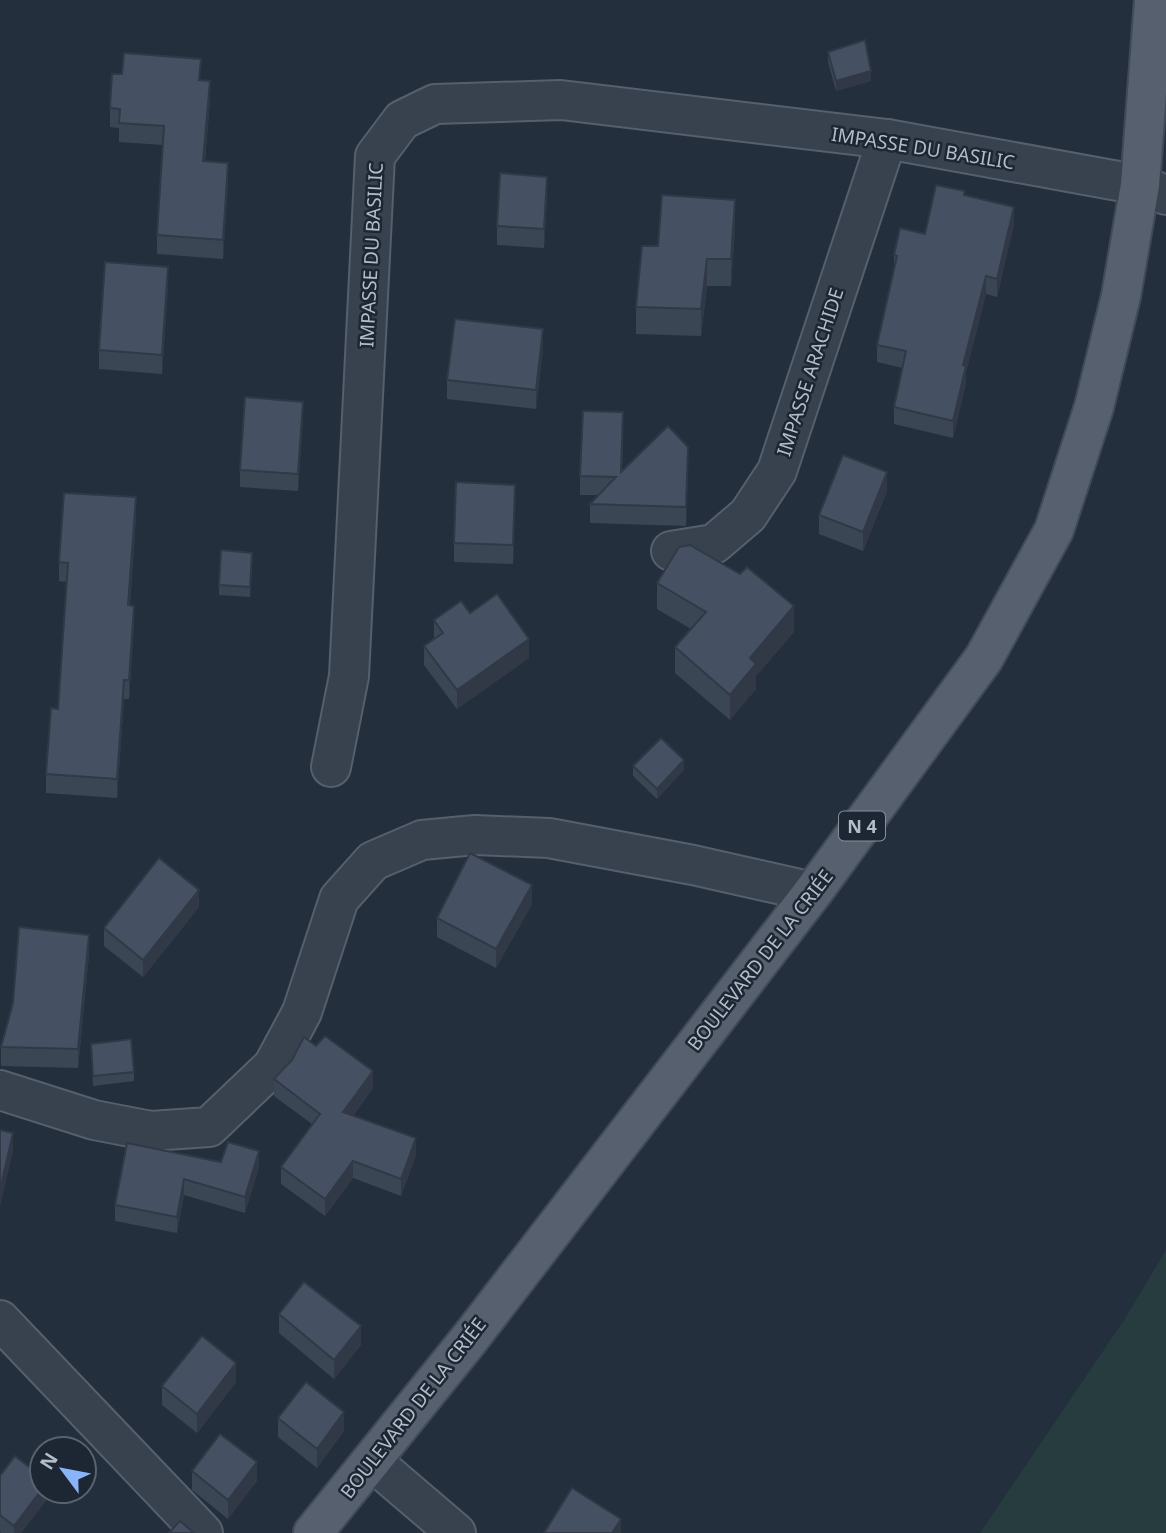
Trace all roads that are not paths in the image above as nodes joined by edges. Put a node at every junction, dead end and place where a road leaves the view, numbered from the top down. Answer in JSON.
{"nodes":[{"id":1,"x":1154,"y":0,"type":"edge"},
{"id":2,"x":887,"y":139,"type":"junction"},
{"id":3,"x":1153,"y":190,"type":"edge"},
{"id":4,"x":671,"y":551,"type":"dead end"},
{"id":5,"x":331,"y":767,"type":"dead end"},
{"id":6,"x":813,"y":892,"type":"junction"},
{"id":7,"x":0,"y":1090,"type":"edge"},
{"id":8,"x":0,"y":1320,"type":"edge"},
{"id":9,"x":373,"y":1462,"type":"junction"},
{"id":10,"x":204,"y":1533,"type":"edge"},
{"id":11,"x":313,"y":1533,"type":"edge"},
{"id":12,"x":456,"y":1533,"type":"edge"}],
"edges":[{"from":1,"to":3,"type":"main road","name":"BOULEVARD DE LA CRIÉE","number":"N 4"},
{"from":2,"to":3,"type":"street","name":"IMPASSE DU BASILIC"},
{"from":2,"to":4,"type":"street","name":"IMPASSE ARACHIDE"},
{"from":2,"to":5,"type":"street","name":"IMPASSE DU BASILIC"},
{"from":3,"to":6,"type":"main road","name":"BOULEVARD DE LA CRIÉE","number":"N 4"},
{"from":6,"to":7,"type":"street"},
{"from":6,"to":9,"type":"main road","name":"BOULEVARD DE LA CRIÉE","number":"N 4"},
{"from":8,"to":10,"type":"street"},
{"from":9,"to":11,"type":"main road","name":"BOULEVARD DE LA CRIÉE","number":"N 4"},
{"from":9,"to":12,"type":"street"}]}
